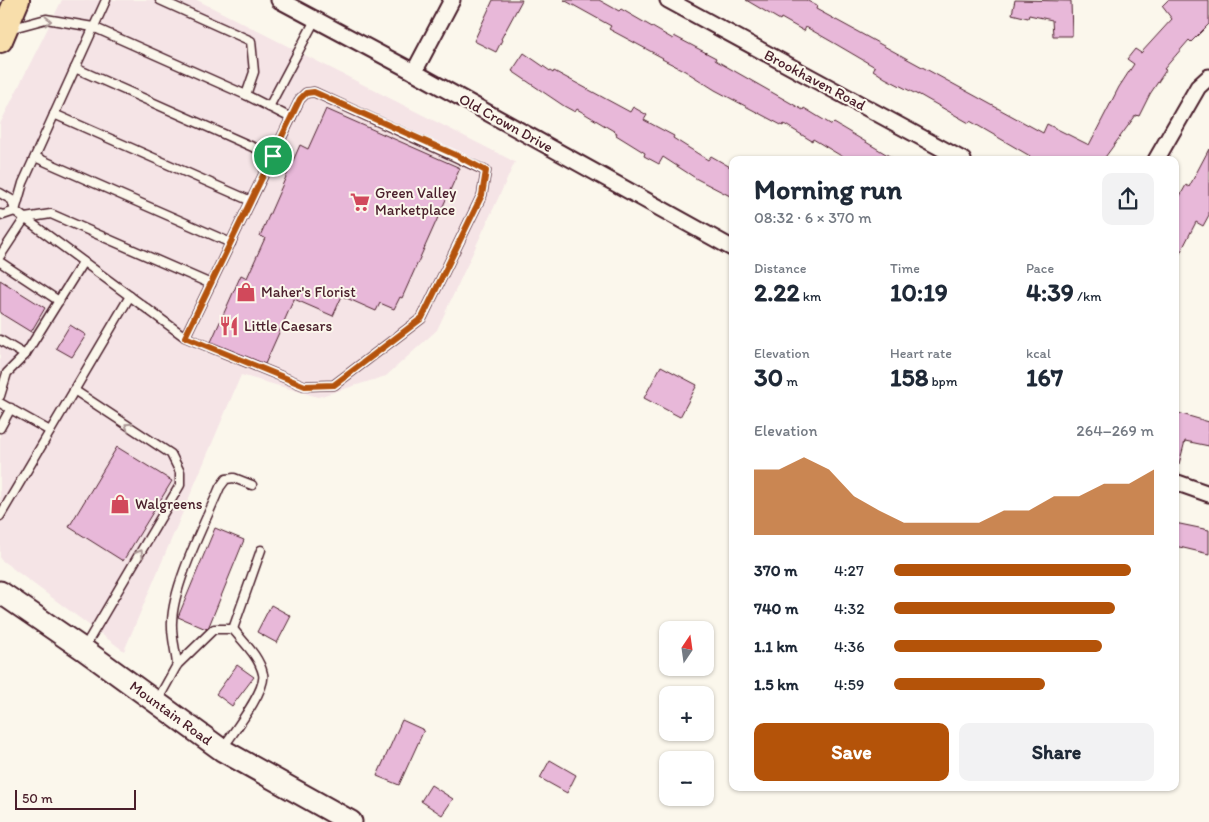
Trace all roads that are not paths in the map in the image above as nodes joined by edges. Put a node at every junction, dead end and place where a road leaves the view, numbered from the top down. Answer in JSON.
{"nodes":[{"id":1,"x":18,"y":0,"type":"edge"},
{"id":2,"x":106,"y":0,"type":"edge"},
{"id":3,"x":160,"y":0,"type":"edge"},
{"id":4,"x":279,"y":0,"type":"edge"},
{"id":5,"x":452,"y":0,"type":"edge"},
{"id":6,"x":668,"y":0,"type":"edge"},
{"id":7,"x":315,"y":20,"type":"junction"},
{"id":8,"x":93,"y":27,"type":"junction"},
{"id":9,"x":2,"y":35,"type":"edge"},
{"id":10,"x":75,"y":68,"type":"junction"},
{"id":11,"x":414,"y":72,"type":"junction"},
{"id":12,"x":1209,"y":77,"type":"edge"},
{"id":13,"x":246,"y":95,"type":"junction"},
{"id":14,"x":270,"y":107,"type":"junction"},
{"id":15,"x":54,"y":114,"type":"junction"},
{"id":16,"x":291,"y":118,"type":"junction"},
{"id":17,"x":273,"y":156,"type":"junction"},
{"id":18,"x":955,"y":156,"type":"edge"},
{"id":19,"x":1158,"y":156,"type":"edge"},
{"id":20,"x":35,"y":157,"type":"junction"},
{"id":21,"x":0,"y":193,"type":"edge"},
{"id":22,"x":251,"y":201,"type":"junction"},
{"id":23,"x":15,"y":211,"type":"junction"},
{"id":24,"x":0,"y":214,"type":"edge"},
{"id":25,"x":25,"y":218,"type":"junction"},
{"id":26,"x":231,"y":243,"type":"junction"},
{"id":27,"x":729,"y":246,"type":"edge"},
{"id":28,"x":0,"y":256,"type":"edge"},
{"id":29,"x":0,"y":262,"type":"edge"},
{"id":30,"x":83,"y":262,"type":"junction"},
{"id":31,"x":211,"y":284,"type":"junction"},
{"id":32,"x":130,"y":296,"type":"junction"},
{"id":33,"x":59,"y":301,"type":"junction"},
{"id":34,"x":185,"y":337,"type":"junction"},
{"id":35,"x":0,"y":340,"type":"edge"},
{"id":36,"x":25,"y":355,"type":"junction"},
{"id":37,"x":74,"y":390,"type":"junction"},
{"id":38,"x":0,"y":396,"type":"edge"},
{"id":39,"x":0,"y":403,"type":"edge"},
{"id":40,"x":11,"y":408,"type":"junction"},
{"id":41,"x":0,"y":428,"type":"edge"},
{"id":42,"x":50,"y":431,"type":"junction"},
{"id":43,"x":1179,"y":483,"type":"edge"},
{"id":44,"x":252,"y":484,"type":"dead end"},
{"id":45,"x":1209,"y":494,"type":"edge"},
{"id":46,"x":0,"y":516,"type":"edge"},
{"id":47,"x":261,"y":550,"type":"dead end"},
{"id":48,"x":0,"y":592,"type":"edge"},
{"id":49,"x":232,"y":629,"type":"junction"},
{"id":50,"x":83,"y":649,"type":"junction"},
{"id":51,"x":177,"y":665,"type":"junction"},
{"id":52,"x":156,"y":703,"type":"junction"},
{"id":53,"x":222,"y":750,"type":"junction"},
{"id":54,"x":350,"y":822,"type":"edge"}],
"edges":[{"from":1,"to":9,"type":"main road"},
{"from":2,"to":8,"type":"lane"},
{"from":3,"to":13,"type":"lane"},
{"from":4,"to":7,"type":"street","name":"Old Crown Drive"},
{"from":5,"to":11,"type":"street"},
{"from":6,"to":18,"type":"street","name":"Brookhaven Road"},
{"from":7,"to":11,"type":"street","name":"Old Crown Drive"},
{"from":7,"to":14,"type":"lane"},
{"from":9,"to":8,"type":"lane","one_way":true},
{"from":8,"to":10,"type":"lane"},
{"from":8,"to":13,"type":"lane"},
{"from":10,"to":15,"type":"lane"},
{"from":10,"to":17,"type":"lane"},
{"from":11,"to":27,"type":"street","name":"Old Crown Drive"},
{"from":12,"to":19,"type":"street"},
{"from":13,"to":14,"type":"lane"},
{"from":14,"to":16,"type":"lane"},
{"from":15,"to":20,"type":"lane"},
{"from":15,"to":22,"type":"lane"},
{"from":16,"to":17,"type":"lane"},
{"from":16,"to":34,"type":"lane"},
{"from":17,"to":22,"type":"lane"},
{"from":20,"to":23,"type":"lane"},
{"from":20,"to":26,"type":"lane"},
{"from":21,"to":23,"type":"lane"},
{"from":22,"to":26,"type":"lane"},
{"from":23,"to":24,"type":"lane"},
{"from":23,"to":25,"type":"lane"},
{"from":25,"to":28,"type":"lane"},
{"from":25,"to":30,"type":"lane"},
{"from":25,"to":31,"type":"lane"},
{"from":26,"to":31,"type":"lane"},
{"from":29,"to":33,"type":"lane"},
{"from":30,"to":32,"type":"lane"},
{"from":30,"to":33,"type":"lane"},
{"from":31,"to":34,"type":"lane"},
{"from":32,"to":34,"type":"lane"},
{"from":32,"to":37,"type":"lane"},
{"from":33,"to":36,"type":"lane"},
{"from":35,"to":36,"type":"lane"},
{"from":36,"to":38,"type":"lane"},
{"from":37,"to":42,"type":"lane"},
{"from":50,"to":37,"type":"lane","one_way":true},
{"from":39,"to":40,"type":"lane"},
{"from":40,"to":41,"type":"lane"},
{"from":40,"to":42,"type":"lane"},
{"from":42,"to":46,"type":"lane"},
{"from":43,"to":45,"type":"street"},
{"from":44,"to":51,"type":"lane"},
{"from":47,"to":49,"type":"lane"},
{"from":48,"to":50,"type":"main road","name":"Mountain Road"},
{"from":49,"to":51,"type":"lane"},
{"from":49,"to":53,"type":"lane"},
{"from":50,"to":52,"type":"main road","name":"Mountain Road"},
{"from":51,"to":52,"type":"lane"},
{"from":52,"to":53,"type":"main road","name":"Mountain Road"},
{"from":53,"to":54,"type":"main road","name":"Mountain Road"}]}
